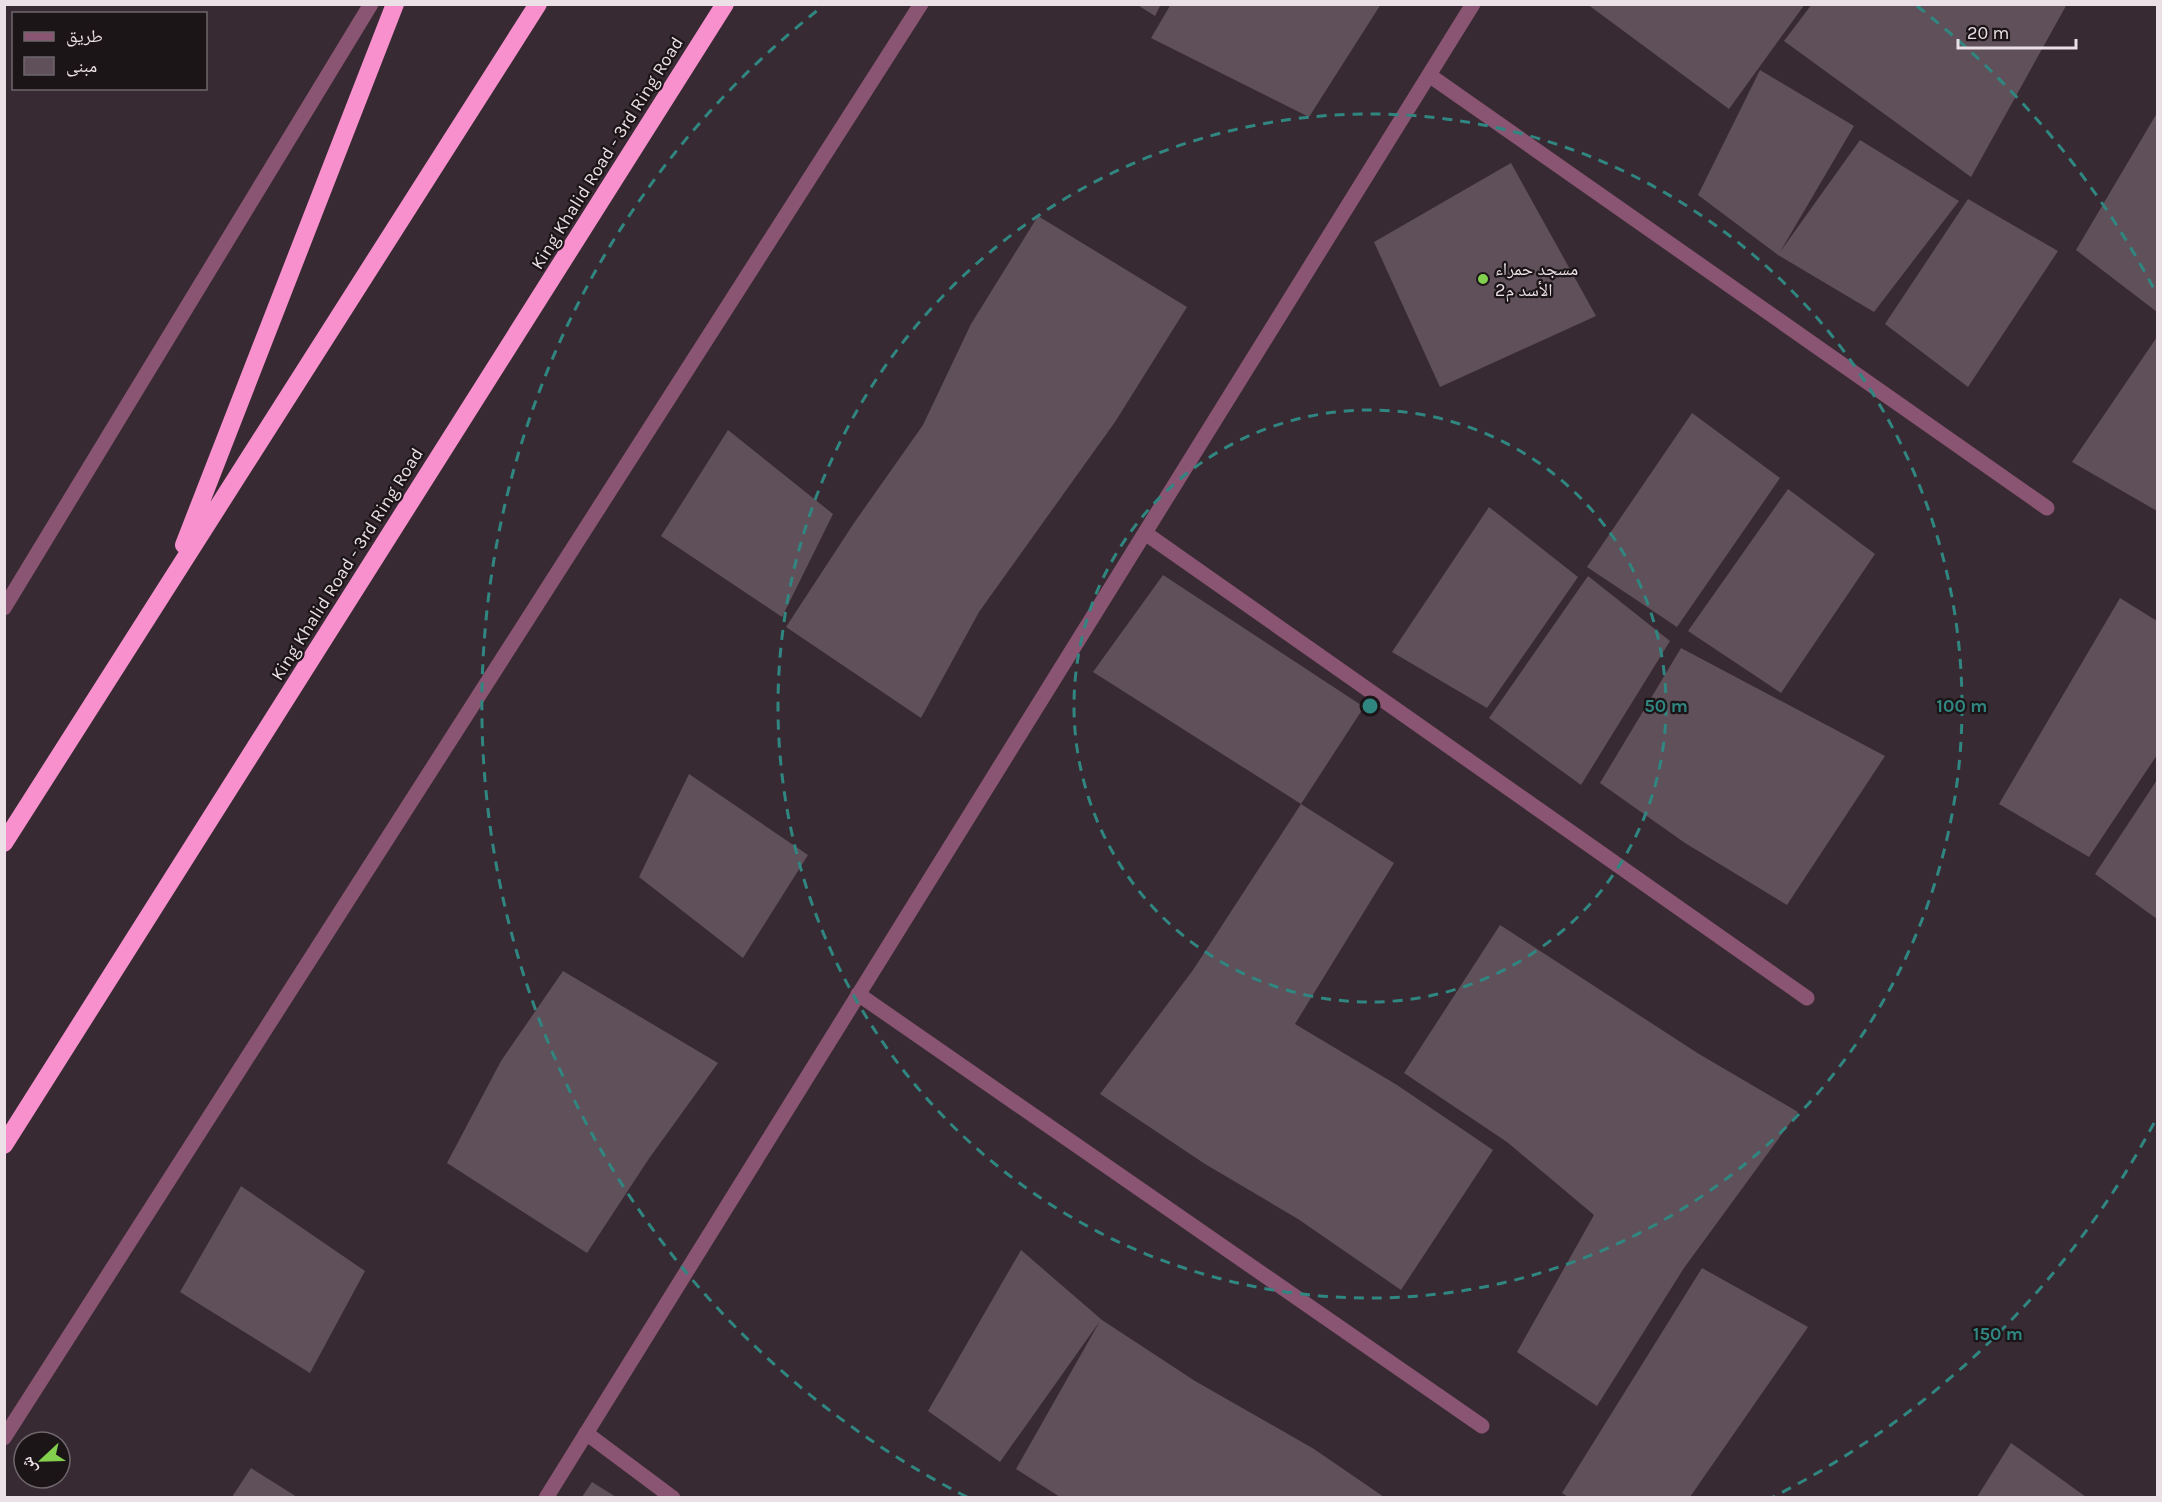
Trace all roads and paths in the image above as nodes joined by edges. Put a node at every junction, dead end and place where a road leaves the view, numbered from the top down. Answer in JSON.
{"nodes":[{"id":1,"x":371,"y":4,"type":"edge"},
{"id":2,"x":395,"y":4,"type":"edge"},
{"id":3,"x":538,"y":4,"type":"edge"},
{"id":4,"x":725,"y":4,"type":"edge"},
{"id":5,"x":921,"y":4,"type":"edge"},
{"id":6,"x":1473,"y":4,"type":"edge"},
{"id":7,"x":1429,"y":75,"type":"junction"},
{"id":8,"x":2047,"y":508,"type":"dead end"},
{"id":9,"x":1145,"y":533,"type":"junction"},
{"id":10,"x":169,"y":585,"type":"junction"},
{"id":11,"x":4,"y":608,"type":"edge"},
{"id":12,"x":4,"y":843,"type":"edge"},
{"id":13,"x":858,"y":994,"type":"junction"},
{"id":14,"x":1807,"y":998,"type":"dead end"},
{"id":15,"x":4,"y":1145,"type":"edge"},
{"id":16,"x":1482,"y":1426,"type":"dead end"},
{"id":17,"x":586,"y":1433,"type":"junction"},
{"id":18,"x":4,"y":1438,"type":"edge"},
{"id":19,"x":546,"y":1497,"type":"edge"},
{"id":20,"x":672,"y":1497,"type":"edge"}],
"edges":[{"from":1,"to":11,"type":"street"},
{"from":2,"to":10,"type":"highway"},
{"from":3,"to":10,"type":"highway"},
{"from":4,"to":15,"type":"highway","name":"King Khalid Road - 3rd Ring Road"},
{"from":5,"to":18,"type":"street"},
{"from":6,"to":7,"type":"street"},
{"from":7,"to":8,"type":"street"},
{"from":7,"to":9,"type":"street"},
{"from":9,"to":13,"type":"street"},
{"from":9,"to":14,"type":"street"},
{"from":10,"to":12,"type":"highway"},
{"from":13,"to":16,"type":"street"},
{"from":13,"to":17,"type":"street"},
{"from":17,"to":19,"type":"street"},
{"from":17,"to":20,"type":"street"}]}
